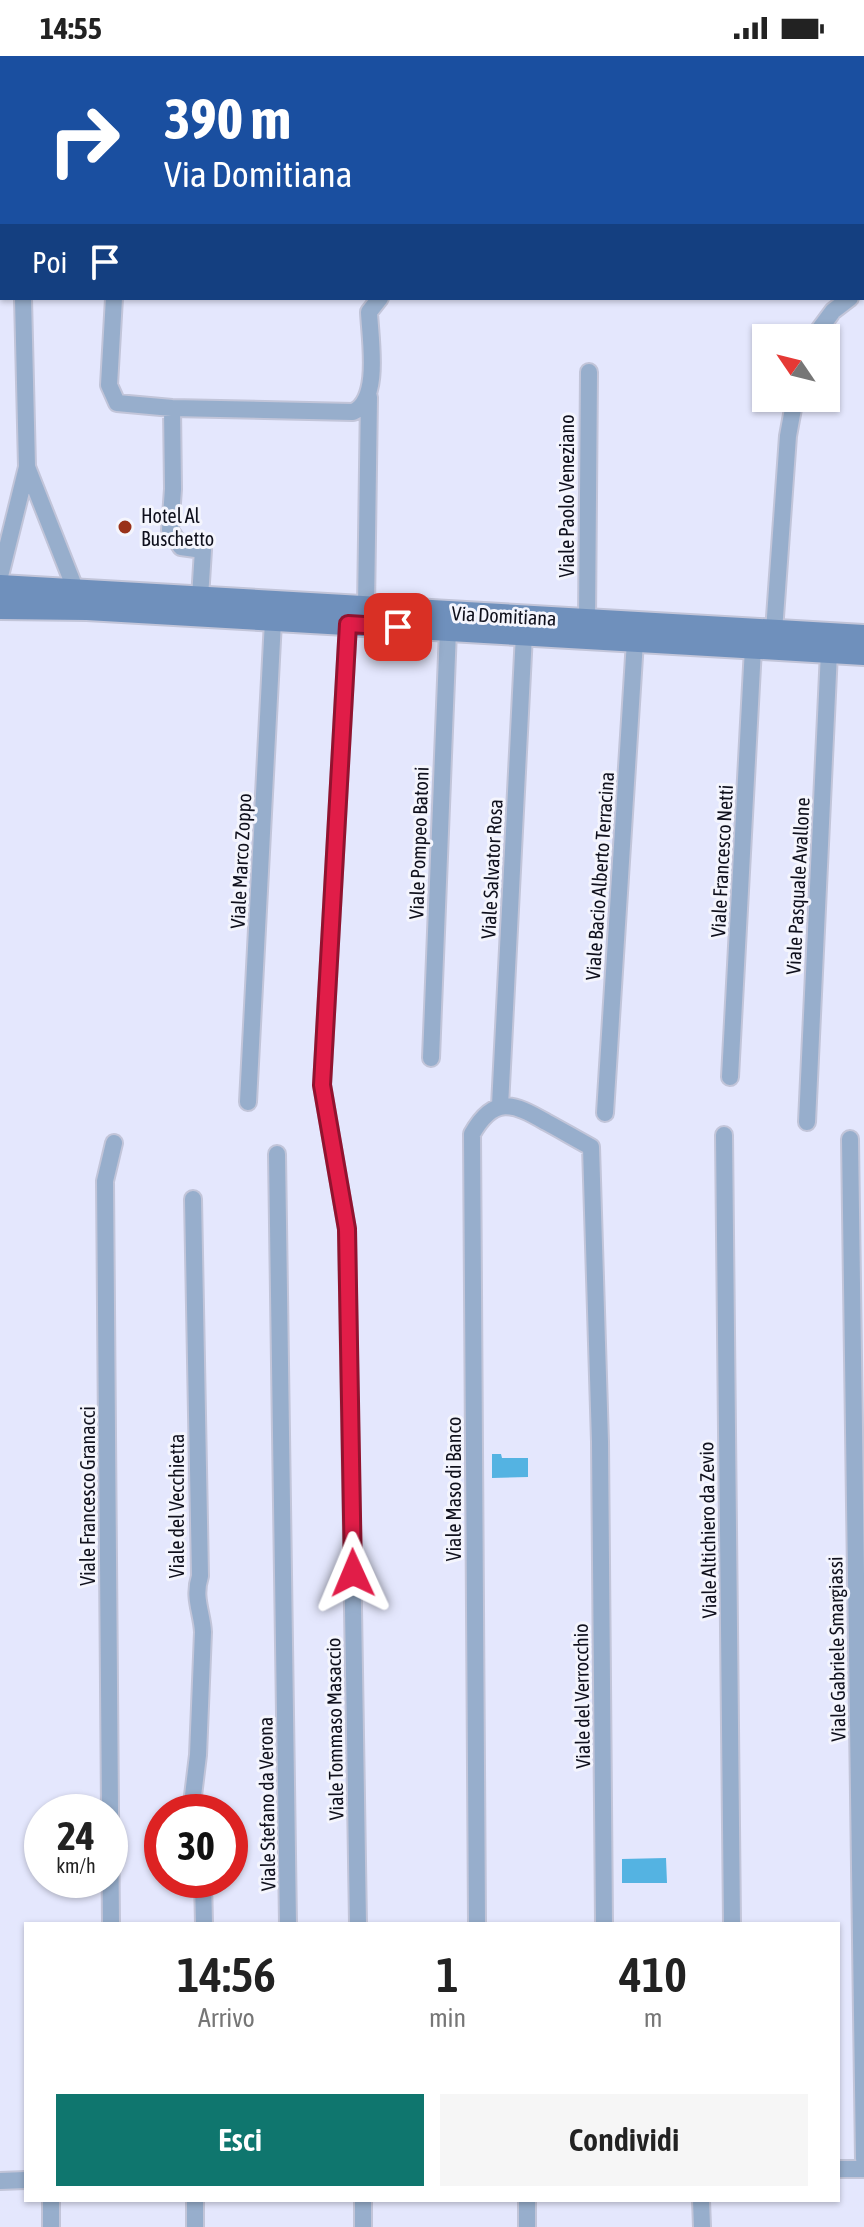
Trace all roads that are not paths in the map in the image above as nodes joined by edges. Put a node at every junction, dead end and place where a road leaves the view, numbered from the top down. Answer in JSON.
{"nodes":[{"id":1,"x":23,"y":300,"type":"edge"},
{"id":2,"x":114,"y":300,"type":"edge"},
{"id":3,"x":378,"y":300,"type":"edge"},
{"id":4,"x":847,"y":300,"type":"edge"},
{"id":5,"x":823,"y":324,"type":"edge"},
{"id":6,"x":589,"y":372,"type":"dead end"},
{"id":7,"x":369,"y":396,"type":"junction"},
{"id":8,"x":172,"y":408,"type":"junction"},
{"id":9,"x":792,"y":412,"type":"edge"},
{"id":10,"x":27,"y":467,"type":"junction"},
{"id":11,"x":0,"y":576,"type":"edge"},
{"id":12,"x":0,"y":586,"type":"edge"},
{"id":13,"x":76,"y":591,"type":"junction"},
{"id":14,"x":200,"y":598,"type":"junction"},
{"id":15,"x":0,"y":608,"type":"edge"},
{"id":16,"x":366,"y":608,"type":"junction"},
{"id":17,"x":587,"y":620,"type":"junction"},
{"id":18,"x":273,"y":621,"type":"junction"},
{"id":19,"x":348,"y":624,"type":"junction"},
{"id":20,"x":448,"y":630,"type":"junction"},
{"id":21,"x":774,"y":631,"type":"junction"},
{"id":22,"x":524,"y":634,"type":"junction"},
{"id":23,"x":864,"y":636,"type":"edge"},
{"id":24,"x":635,"y":641,"type":"junction"},
{"id":25,"x":753,"y":648,"type":"junction"},
{"id":26,"x":829,"y":652,"type":"junction"},
{"id":27,"x":864,"y":654,"type":"edge"},
{"id":28,"x":431,"y":1058,"type":"dead end"},
{"id":29,"x":730,"y":1077,"type":"dead end"},
{"id":30,"x":248,"y":1102,"type":"dead end"},
{"id":31,"x":500,"y":1106,"type":"junction"},
{"id":32,"x":605,"y":1113,"type":"dead end"},
{"id":33,"x":807,"y":1122,"type":"dead end"},
{"id":34,"x":724,"y":1135,"type":"dead end"},
{"id":35,"x":850,"y":1139,"type":"dead end"},
{"id":36,"x":114,"y":1143,"type":"dead end"},
{"id":37,"x":277,"y":1154,"type":"dead end"},
{"id":38,"x":193,"y":1199,"type":"dead end"},
{"id":39,"x":110,"y":1794,"type":"edge"},
{"id":40,"x":193,"y":1794,"type":"edge"},
{"id":41,"x":111,"y":1898,"type":"edge"},
{"id":42,"x":203,"y":1898,"type":"edge"},
{"id":43,"x":111,"y":1922,"type":"edge"},
{"id":44,"x":204,"y":1922,"type":"edge"},
{"id":45,"x":288,"y":1922,"type":"edge"},
{"id":46,"x":358,"y":1922,"type":"edge"},
{"id":47,"x":477,"y":1922,"type":"edge"},
{"id":48,"x":604,"y":1922,"type":"edge"},
{"id":49,"x":732,"y":1922,"type":"edge"},
{"id":50,"x":864,"y":2159,"type":"edge"},
{"id":51,"x":840,"y":2169,"type":"edge"},
{"id":52,"x":864,"y":2169,"type":"edge"},
{"id":53,"x":24,"y":2180,"type":"edge"},
{"id":54,"x":0,"y":2181,"type":"edge"},
{"id":55,"x":51,"y":2202,"type":"edge"},
{"id":56,"x":195,"y":2202,"type":"edge"},
{"id":57,"x":363,"y":2202,"type":"edge"},
{"id":58,"x":527,"y":2202,"type":"edge"},
{"id":59,"x":701,"y":2202,"type":"edge"},
{"id":60,"x":51,"y":2227,"type":"edge"},
{"id":61,"x":195,"y":2227,"type":"edge"},
{"id":62,"x":363,"y":2227,"type":"edge"},
{"id":63,"x":527,"y":2227,"type":"edge"},
{"id":64,"x":702,"y":2227,"type":"edge"}],
"edges":[{"from":1,"to":10,"type":"street"},
{"from":2,"to":8,"type":"street"},
{"from":3,"to":7,"type":"street"},
{"from":4,"to":5,"type":"street"},
{"from":6,"to":17,"type":"street","name":"Viale Paolo Veneziano"},
{"from":7,"to":8,"type":"street"},
{"from":7,"to":16,"type":"street"},
{"from":8,"to":14,"type":"street"},
{"from":9,"to":21,"type":"street"},
{"from":10,"to":11,"type":"street"},
{"from":10,"to":13,"type":"street"},
{"from":12,"to":13,"type":"main road","name":"Via Domitiana"},
{"from":13,"to":14,"type":"main road","name":"Via Domitiana"},
{"from":14,"to":16,"type":"main road","name":"Via Domitiana"},
{"from":15,"to":18,"type":"main road","name":"Via Domitiana"},
{"from":16,"to":17,"type":"main road","name":"Via Domitiana"},
{"from":17,"to":21,"type":"main road","name":"Via Domitiana"},
{"from":18,"to":19,"type":"main road","name":"Via Domitiana"},
{"from":18,"to":30,"type":"street","name":"Viale Marco Zoppo"},
{"from":19,"to":20,"type":"main road","name":"Via Domitiana"},
{"from":19,"to":46,"type":"street","name":"Viale Tommaso Masaccio"},
{"from":20,"to":22,"type":"main road","name":"Via Domitiana"},
{"from":20,"to":28,"type":"street","name":"Viale Pompeo Batoni"},
{"from":21,"to":23,"type":"main road","name":"Via Domitiana"},
{"from":22,"to":24,"type":"main road","name":"Via Domitiana"},
{"from":22,"to":31,"type":"street","name":"Viale Salvator Rosa"},
{"from":24,"to":25,"type":"main road","name":"Via Domitiana"},
{"from":24,"to":32,"type":"street","name":"Viale Bacio Alberto Terracina"},
{"from":25,"to":26,"type":"main road","name":"Via Domitiana"},
{"from":25,"to":29,"type":"street","name":"Viale Francesco Netti"},
{"from":26,"to":27,"type":"main road","name":"Via Domitiana"},
{"from":26,"to":33,"type":"street","name":"Viale Pasquale Avallone"},
{"from":31,"to":47,"type":"street","name":"Viale Maso di Banco"},
{"from":31,"to":48,"type":"street","name":"Viale del Verrocchio"},
{"from":34,"to":49,"type":"street","name":"Viale Altichiero da Zevio"},
{"from":35,"to":50,"type":"street","name":"Viale Gabriele Smargiassi"},
{"from":36,"to":39,"type":"street","name":"Viale Francesco Granacci"},
{"from":37,"to":45,"type":"street","name":"Viale Stefano da Verona"},
{"from":38,"to":40,"type":"street","name":"Viale del Vecchietta"},
{"from":41,"to":43,"type":"street","name":"Viale Francesco Granacci"},
{"from":42,"to":44,"type":"street"},
{"from":51,"to":52,"type":"street"},
{"from":53,"to":54,"type":"street"},
{"from":55,"to":60,"type":"street"},
{"from":56,"to":61,"type":"street"},
{"from":57,"to":62,"type":"street"},
{"from":58,"to":63,"type":"street"},
{"from":59,"to":64,"type":"street"}]}
